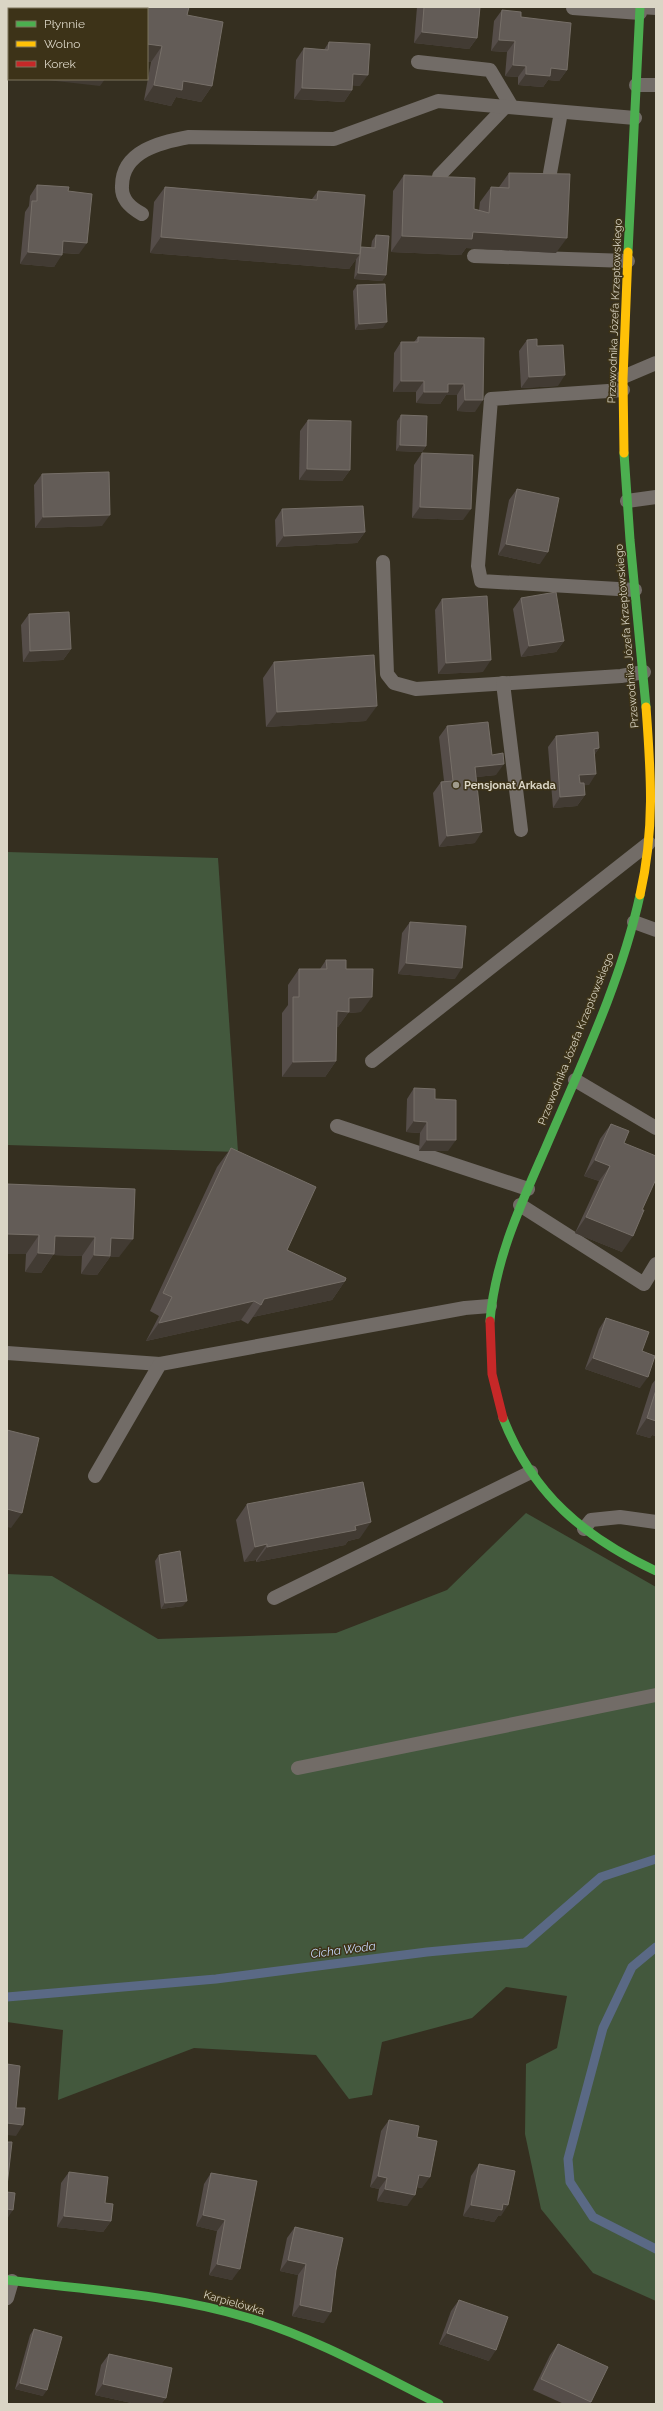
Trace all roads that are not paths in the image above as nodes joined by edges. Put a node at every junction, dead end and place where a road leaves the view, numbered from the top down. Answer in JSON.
{"nodes":[{"id":1,"x":573,"y":8,"type":"dead end"},
{"id":2,"x":656,"y":8,"type":"edge"},
{"id":3,"x":640,"y":10,"type":"edge"},
{"id":4,"x":418,"y":62,"type":"dead end"},
{"id":5,"x":636,"y":85,"type":"junction"},
{"id":6,"x":656,"y":85,"type":"edge"},
{"id":7,"x":508,"y":107,"type":"junction"},
{"id":8,"x":561,"y":112,"type":"junction"},
{"id":9,"x":635,"y":118,"type":"junction"},
{"id":10,"x":550,"y":172,"type":"edge"},
{"id":11,"x":438,"y":176,"type":"edge"},
{"id":12,"x":142,"y":214,"type":"dead end"},
{"id":13,"x":474,"y":256,"type":"edge"},
{"id":14,"x":628,"y":261,"type":"junction"},
{"id":15,"x":656,"y":363,"type":"edge"},
{"id":16,"x":623,"y":383,"type":"junction"},
{"id":17,"x":656,"y":498,"type":"edge"},
{"id":18,"x":627,"y":501,"type":"junction"},
{"id":19,"x":383,"y":562,"type":"dead end"},
{"id":20,"x":635,"y":590,"type":"junction"},
{"id":21,"x":644,"y":672,"type":"junction"},
{"id":22,"x":503,"y":683,"type":"junction"},
{"id":23,"x":652,"y":748,"type":"edge"},
{"id":24,"x":521,"y":830,"type":"dead end"},
{"id":25,"x":651,"y":852,"type":"edge"},
{"id":26,"x":634,"y":922,"type":"junction"},
{"id":27,"x":656,"y":930,"type":"edge"},
{"id":28,"x":372,"y":1061,"type":"dead end"},
{"id":29,"x":575,"y":1080,"type":"junction"},
{"id":30,"x":336,"y":1126,"type":"dead end"},
{"id":31,"x":656,"y":1128,"type":"edge"},
{"id":32,"x":528,"y":1189,"type":"junction"},
{"id":33,"x":520,"y":1205,"type":"junction"},
{"id":34,"x":656,"y":1264,"type":"edge"},
{"id":35,"x":490,"y":1306,"type":"junction"},
{"id":36,"x":7,"y":1352,"type":"edge"},
{"id":37,"x":160,"y":1364,"type":"junction"},
{"id":38,"x":531,"y":1472,"type":"junction"},
{"id":39,"x":95,"y":1476,"type":"dead end"},
{"id":40,"x":656,"y":1522,"type":"edge"},
{"id":41,"x":584,"y":1529,"type":"junction"},
{"id":42,"x":656,"y":1571,"type":"edge"},
{"id":43,"x":274,"y":1598,"type":"dead end"},
{"id":44,"x":656,"y":1695,"type":"edge"},
{"id":45,"x":298,"y":1768,"type":"dead end"},
{"id":46,"x":9,"y":2280,"type":"edge"},
{"id":47,"x":7,"y":2298,"type":"edge"},
{"id":48,"x":439,"y":2404,"type":"edge"}],
"edges":[{"from":1,"to":3,"type":"lane"},
{"from":2,"to":3,"type":"lane"},
{"from":3,"to":5,"type":"street","name":"Przewodnika Józefa Krzeptowskiego"},
{"from":4,"to":7,"type":"lane"},
{"from":5,"to":6,"type":"lane"},
{"from":5,"to":9,"type":"street","name":"Przewodnika Józefa Krzeptowskiego"},
{"from":7,"to":8,"type":"lane"},
{"from":7,"to":11,"type":"lane"},
{"from":7,"to":12,"type":"lane"},
{"from":8,"to":9,"type":"lane"},
{"from":8,"to":10,"type":"lane"},
{"from":9,"to":14,"type":"street","name":"Przewodnika Józefa Krzeptowskiego"},
{"from":13,"to":14,"type":"lane"},
{"from":14,"to":16,"type":"street","name":"Przewodnika Józefa Krzeptowskiego"},
{"from":15,"to":16,"type":"lane"},
{"from":16,"to":18,"type":"street","name":"Przewodnika Józefa Krzeptowskiego"},
{"from":16,"to":20,"type":"lane"},
{"from":17,"to":18,"type":"lane"},
{"from":18,"to":20,"type":"street","name":"Przewodnika Józefa Krzeptowskiego"},
{"from":19,"to":22,"type":"lane"},
{"from":20,"to":21,"type":"street","name":"Przewodnika Józefa Krzeptowskiego"},
{"from":21,"to":22,"type":"lane"},
{"from":21,"to":23,"type":"street","name":"Przewodnika Józefa Krzeptowskiego"},
{"from":22,"to":24,"type":"lane"},
{"from":23,"to":25,"type":"street","name":"Przewodnika Józefa Krzeptowskiego"},
{"from":25,"to":26,"type":"street","name":"Przewodnika Józefa Krzeptowskiego"},
{"from":25,"to":28,"type":"lane"},
{"from":26,"to":27,"type":"lane"},
{"from":26,"to":29,"type":"street","name":"Przewodnika Józefa Krzeptowskiego"},
{"from":29,"to":31,"type":"lane"},
{"from":29,"to":32,"type":"street","name":"Przewodnika Józefa Krzeptowskiego"},
{"from":30,"to":32,"type":"lane"},
{"from":32,"to":33,"type":"street","name":"Przewodnika Józefa Krzeptowskiego"},
{"from":33,"to":34,"type":"lane"},
{"from":33,"to":35,"type":"street","name":"Przewodnika Józefa Krzeptowskiego"},
{"from":35,"to":37,"type":"lane"},
{"from":35,"to":38,"type":"street","name":"Przewodnika Józefa Krzeptowskiego"},
{"from":36,"to":37,"type":"lane"},
{"from":37,"to":39,"type":"lane"},
{"from":38,"to":41,"type":"street","name":"Przewodnika Józefa Krzeptowskiego"},
{"from":38,"to":43,"type":"lane"},
{"from":40,"to":41,"type":"lane"},
{"from":41,"to":42,"type":"street","name":"Przewodnika Józefa Krzeptowskiego"},
{"from":44,"to":45,"type":"lane"},
{"from":46,"to":47,"type":"lane"},
{"from":46,"to":48,"type":"street","name":"Karpielówka"}]}
